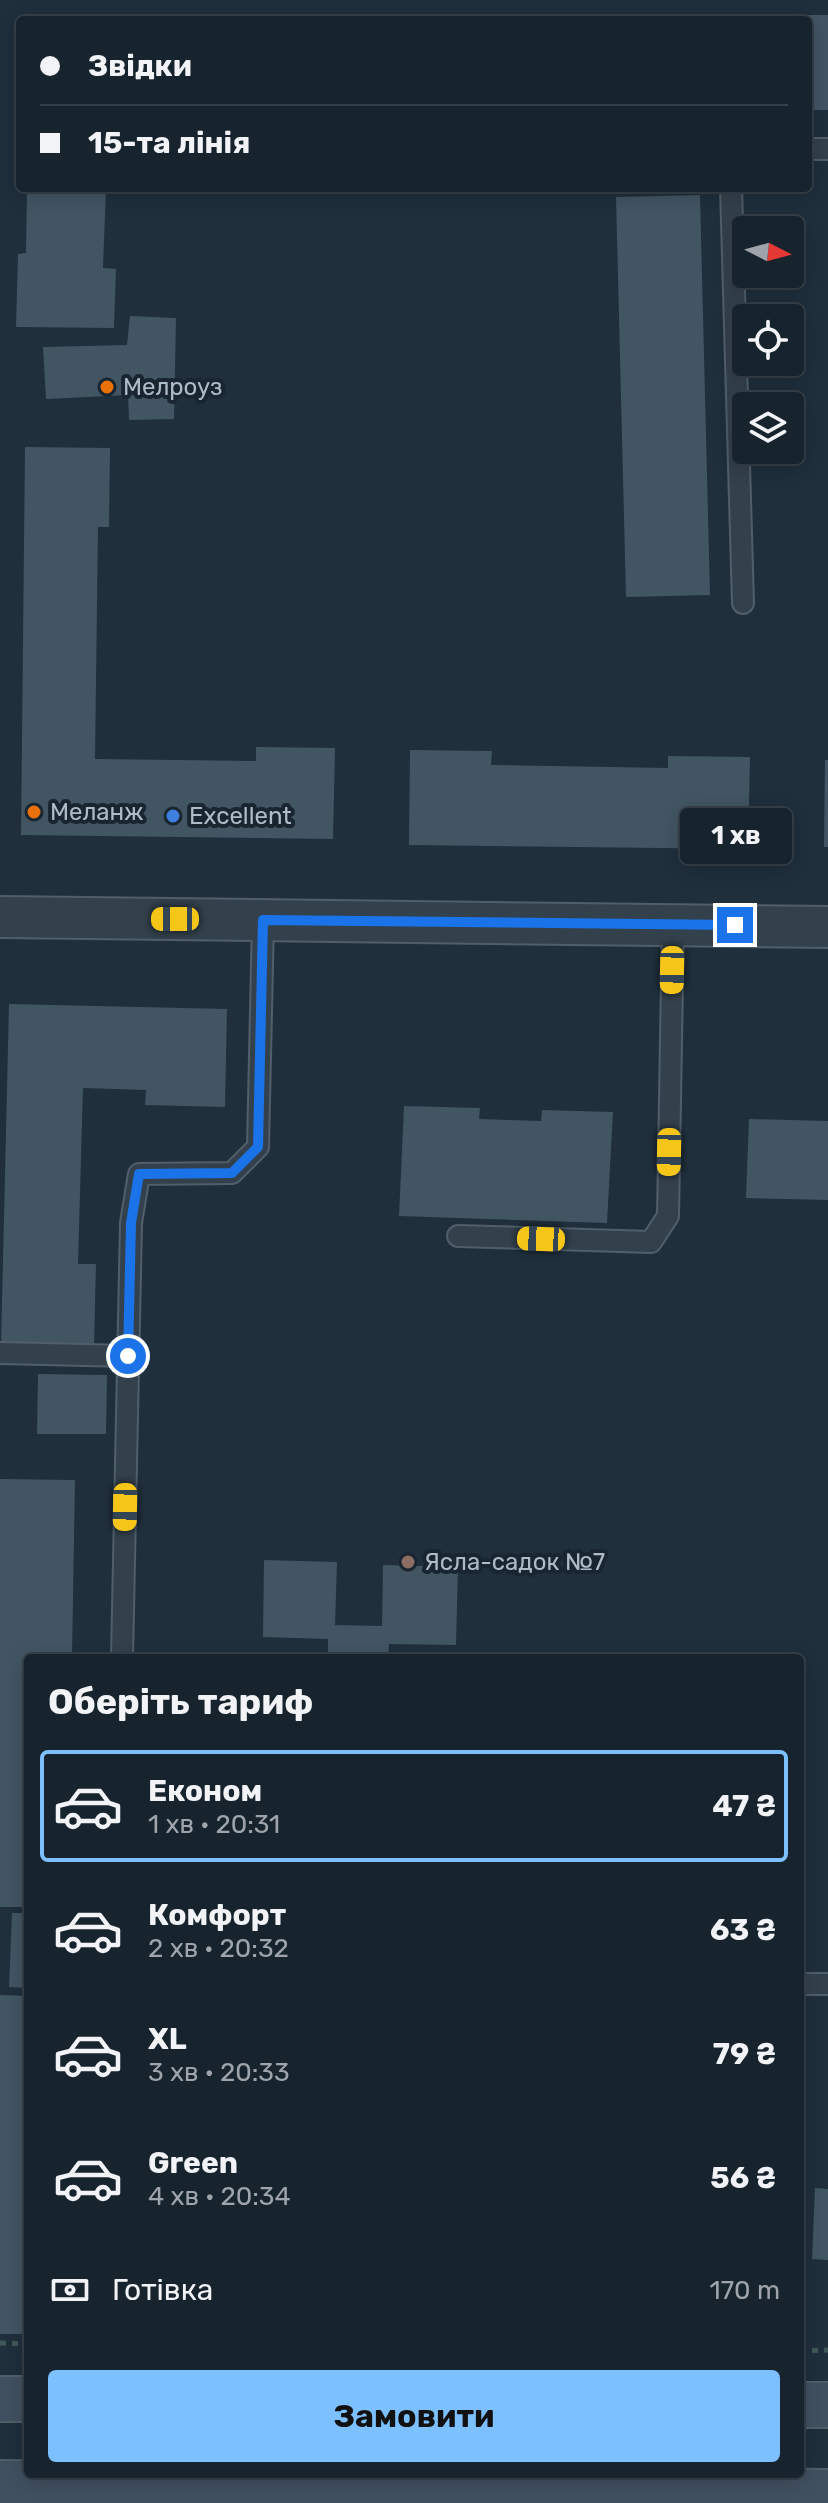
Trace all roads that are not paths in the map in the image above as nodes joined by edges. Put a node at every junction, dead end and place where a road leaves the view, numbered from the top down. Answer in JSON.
{"nodes":[{"id":1,"x":731,"y":192,"type":"edge"},
{"id":2,"x":743,"y":603,"type":"dead end"},
{"id":3,"x":0,"y":917,"type":"edge"},
{"id":4,"x":263,"y":920,"type":"junction"},
{"id":5,"x":673,"y":925,"type":"junction"},
{"id":6,"x":828,"y":927,"type":"edge"},
{"id":7,"x":458,"y":1236,"type":"dead end"},
{"id":8,"x":0,"y":1353,"type":"edge"},
{"id":9,"x":128,"y":1356,"type":"junction"},
{"id":10,"x":122,"y":1654,"type":"edge"},
{"id":11,"x":804,"y":1984,"type":"edge"},
{"id":12,"x":828,"y":1984,"type":"edge"},
{"id":13,"x":0,"y":2399,"type":"edge"},
{"id":14,"x":24,"y":2399,"type":"edge"},
{"id":15,"x":804,"y":2405,"type":"edge"},
{"id":16,"x":828,"y":2405,"type":"edge"},
{"id":17,"x":0,"y":2483,"type":"edge"},
{"id":18,"x":828,"y":2492,"type":"edge"},
{"id":19,"x":552,"y":2495,"type":"edge"}],
"edges":[{"from":1,"to":2,"type":"lane"},
{"from":3,"to":4,"type":"street"},
{"from":4,"to":5,"type":"street"},
{"from":4,"to":9,"type":"lane"},
{"from":5,"to":6,"type":"street"},
{"from":5,"to":7,"type":"lane"},
{"from":8,"to":9,"type":"lane"},
{"from":9,"to":10,"type":"lane"},
{"from":11,"to":12,"type":"lane"},
{"from":13,"to":14,"type":"main road"},
{"from":15,"to":16,"type":"main road"},
{"from":17,"to":19,"type":"main road"},
{"from":18,"to":19,"type":"main road"}]}
